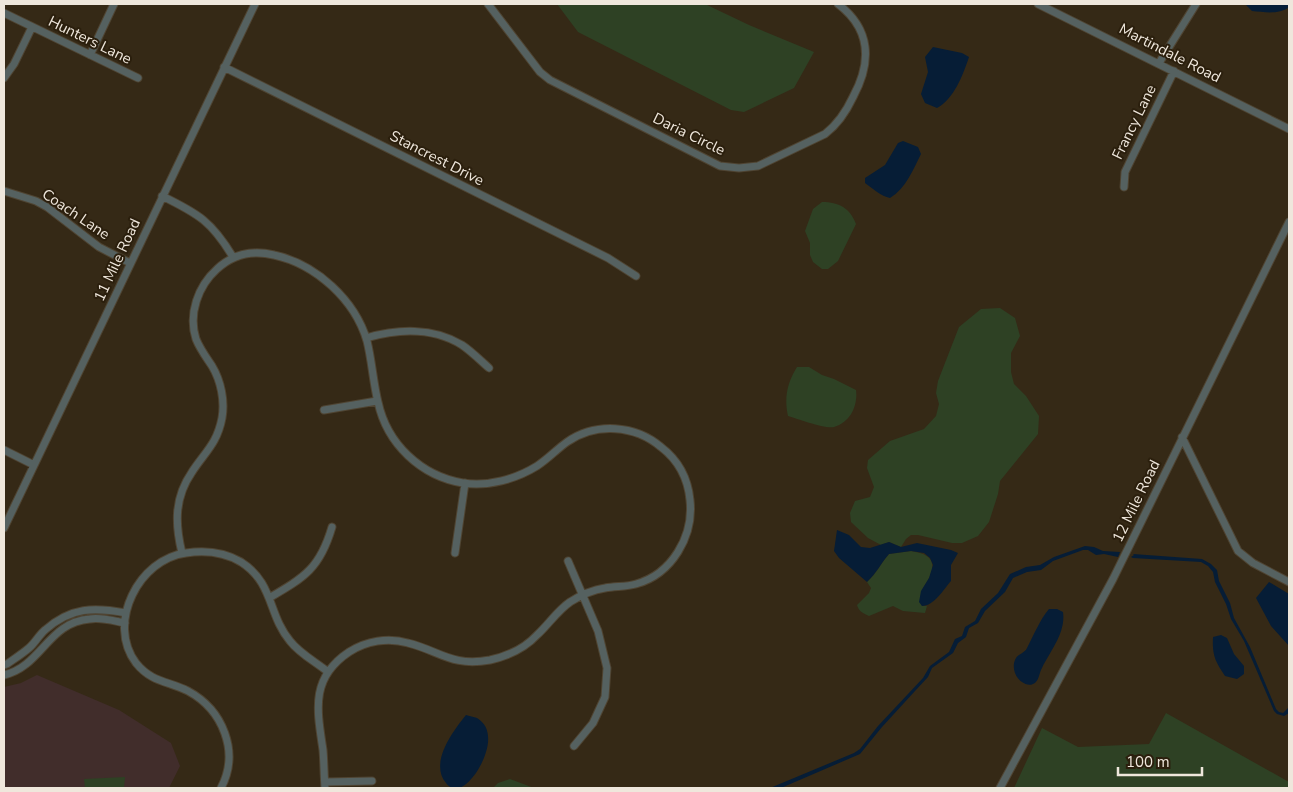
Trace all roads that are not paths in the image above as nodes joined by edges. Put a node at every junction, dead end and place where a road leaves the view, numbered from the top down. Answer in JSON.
{"nodes":[{"id":1,"x":114,"y":4,"type":"edge"},
{"id":2,"x":255,"y":4,"type":"edge"},
{"id":3,"x":488,"y":4,"type":"edge"},
{"id":4,"x":838,"y":4,"type":"edge"},
{"id":5,"x":1038,"y":4,"type":"edge"},
{"id":6,"x":1196,"y":4,"type":"edge"},
{"id":7,"x":4,"y":14,"type":"edge"},
{"id":8,"x":32,"y":27,"type":"junction"},
{"id":9,"x":90,"y":55,"type":"junction"},
{"id":10,"x":1159,"y":63,"type":"junction"},
{"id":11,"x":224,"y":67,"type":"junction"},
{"id":12,"x":1174,"y":71,"type":"junction"},
{"id":13,"x":4,"y":78,"type":"edge"},
{"id":14,"x":138,"y":78,"type":"dead end"},
{"id":15,"x":1289,"y":128,"type":"edge"},
{"id":16,"x":1124,"y":187,"type":"dead end"},
{"id":17,"x":4,"y":191,"type":"edge"},
{"id":18,"x":162,"y":196,"type":"junction"},
{"id":19,"x":1289,"y":222,"type":"edge"},
{"id":20,"x":233,"y":257,"type":"junction"},
{"id":21,"x":130,"y":263,"type":"junction"},
{"id":22,"x":636,"y":276,"type":"dead end"},
{"id":23,"x":366,"y":338,"type":"junction"},
{"id":24,"x":488,"y":368,"type":"dead end"},
{"id":25,"x":377,"y":400,"type":"junction"},
{"id":26,"x":324,"y":410,"type":"dead end"},
{"id":27,"x":1182,"y":437,"type":"junction"},
{"id":28,"x":4,"y":450,"type":"edge"},
{"id":29,"x":34,"y":465,"type":"junction"},
{"id":30,"x":465,"y":483,"type":"junction"},
{"id":31,"x":332,"y":527,"type":"dead end"},
{"id":32,"x":4,"y":528,"type":"edge"},
{"id":33,"x":182,"y":553,"type":"junction"},
{"id":34,"x":455,"y":553,"type":"dead end"},
{"id":35,"x":568,"y":561,"type":"dead end"},
{"id":36,"x":1289,"y":582,"type":"edge"},
{"id":37,"x":581,"y":595,"type":"junction"},
{"id":38,"x":269,"y":598,"type":"junction"},
{"id":39,"x":91,"y":609,"type":"junction"},
{"id":40,"x":126,"y":613,"type":"junction"},
{"id":41,"x":62,"y":617,"type":"junction"},
{"id":42,"x":91,"y":618,"type":"junction"},
{"id":43,"x":125,"y":623,"type":"junction"},
{"id":44,"x":68,"y":624,"type":"junction"},
{"id":45,"x":31,"y":646,"type":"junction"},
{"id":46,"x":38,"y":653,"type":"junction"},
{"id":47,"x":4,"y":665,"type":"edge"},
{"id":48,"x":328,"y":672,"type":"junction"},
{"id":49,"x":4,"y":676,"type":"edge"},
{"id":50,"x":574,"y":746,"type":"dead end"},
{"id":51,"x":372,"y":781,"type":"dead end"},
{"id":52,"x":325,"y":785,"type":"edge"},
{"id":53,"x":221,"y":788,"type":"edge"},
{"id":54,"x":1000,"y":788,"type":"edge"}],
"edges":[{"from":1,"to":9,"type":"street"},
{"from":2,"to":11,"type":"street","name":"11 Mile Road"},
{"from":3,"to":4,"type":"street","name":"Daria Circle"},
{"from":5,"to":10,"type":"street","name":"Martindale Road"},
{"from":6,"to":10,"type":"street"},
{"from":7,"to":8,"type":"street","name":"Hunters Lane"},
{"from":8,"to":9,"type":"street","name":"Hunters Lane"},
{"from":8,"to":13,"type":"street"},
{"from":9,"to":14,"type":"street","name":"Hunters Lane"},
{"from":10,"to":12,"type":"street","name":"Martindale Road"},
{"from":11,"to":18,"type":"street","name":"11 Mile Road"},
{"from":11,"to":22,"type":"street","name":"Stancrest Drive"},
{"from":12,"to":15,"type":"street","name":"Martindale Road"},
{"from":12,"to":16,"type":"street","name":"Francy Lane"},
{"from":17,"to":21,"type":"street","name":"Coach Lane"},
{"from":18,"to":20,"type":"street"},
{"from":18,"to":21,"type":"street","name":"11 Mile Road"},
{"from":19,"to":27,"type":"street","name":"12 Mile Road"},
{"from":20,"to":23,"type":"street"},
{"from":20,"to":33,"type":"street"},
{"from":21,"to":29,"type":"street","name":"11 Mile Road"},
{"from":23,"to":24,"type":"street"},
{"from":23,"to":25,"type":"street"},
{"from":25,"to":26,"type":"street"},
{"from":25,"to":30,"type":"street"},
{"from":27,"to":36,"type":"street"},
{"from":27,"to":54,"type":"street","name":"12 Mile Road"},
{"from":28,"to":29,"type":"street"},
{"from":29,"to":32,"type":"street","name":"11 Mile Road"},
{"from":30,"to":34,"type":"street"},
{"from":30,"to":37,"type":"street"},
{"from":31,"to":38,"type":"street"},
{"from":33,"to":38,"type":"street"},
{"from":33,"to":40,"type":"street"},
{"from":35,"to":37,"type":"street"},
{"from":37,"to":48,"type":"street"},
{"from":37,"to":50,"type":"street"},
{"from":38,"to":48,"type":"street"},
{"from":39,"to":40,"type":"street"},
{"from":39,"to":41,"type":"street"},
{"from":39,"to":42,"type":"street"},
{"from":40,"to":43,"type":"street"},
{"from":41,"to":44,"type":"street"},
{"from":41,"to":45,"type":"street"},
{"from":42,"to":43,"type":"street"},
{"from":42,"to":44,"type":"street"},
{"from":43,"to":53,"type":"street"},
{"from":44,"to":46,"type":"street"},
{"from":45,"to":46,"type":"street"},
{"from":45,"to":47,"type":"street"},
{"from":46,"to":49,"type":"street"},
{"from":48,"to":52,"type":"street"},
{"from":51,"to":52,"type":"street"}]}
